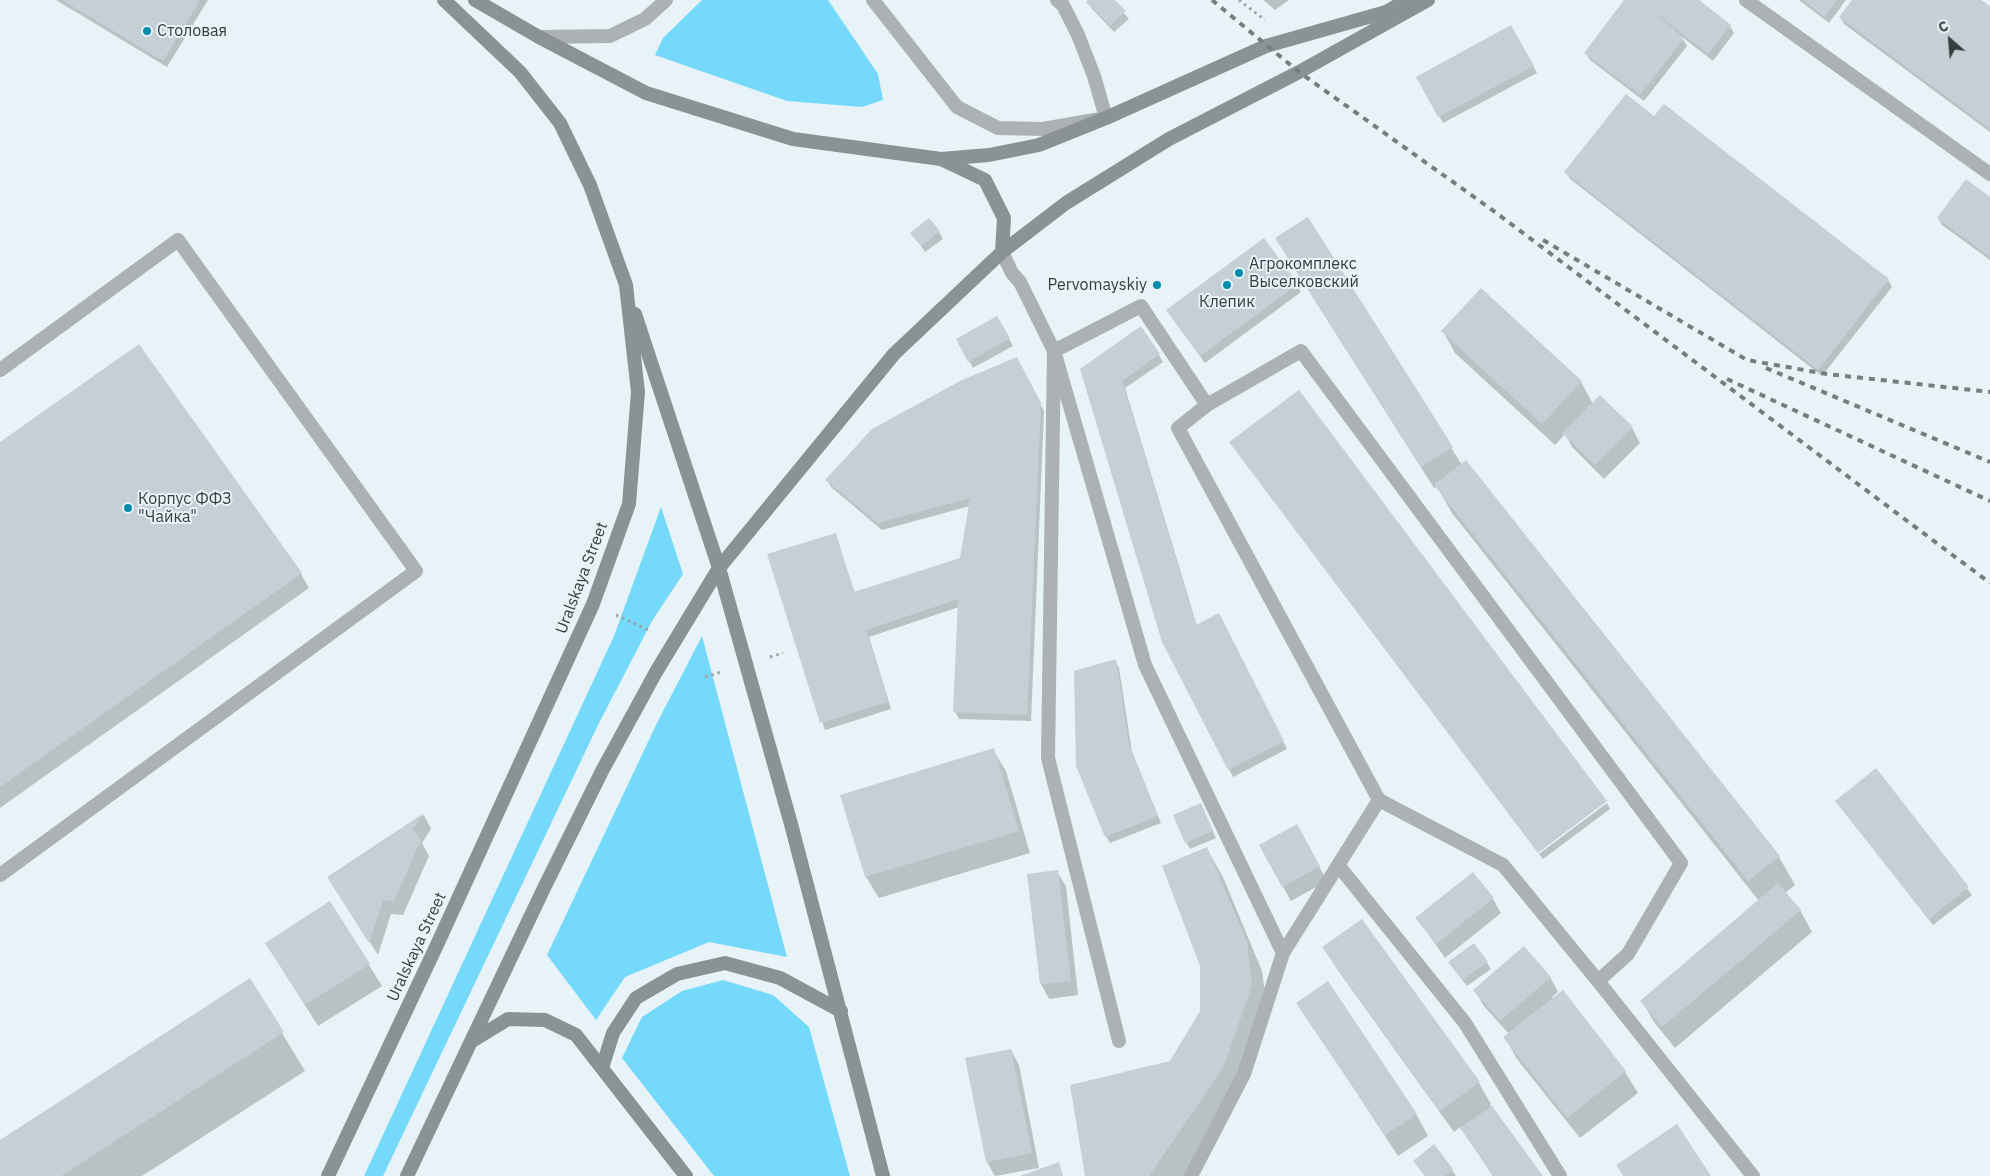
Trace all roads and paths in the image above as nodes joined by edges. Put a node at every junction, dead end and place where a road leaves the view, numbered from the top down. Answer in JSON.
{"nodes":[{"id":1,"x":444,"y":0,"type":"edge"},
{"id":2,"x":475,"y":0,"type":"edge"},
{"id":3,"x":666,"y":0,"type":"edge"},
{"id":4,"x":873,"y":0,"type":"edge"},
{"id":5,"x":1057,"y":0,"type":"edge"},
{"id":6,"x":1407,"y":0,"type":"edge"},
{"id":7,"x":1428,"y":0,"type":"edge"},
{"id":8,"x":1746,"y":0,"type":"edge"},
{"id":9,"x":539,"y":37,"type":"junction"},
{"id":10,"x":1106,"y":118,"type":"junction"},
{"id":11,"x":940,"y":159,"type":"junction"},
{"id":12,"x":1990,"y":174,"type":"edge"},
{"id":13,"x":1002,"y":252,"type":"junction"},
{"id":14,"x":626,"y":285,"type":"junction"},
{"id":15,"x":1054,"y":351,"type":"junction"},
{"id":16,"x":0,"y":370,"type":"edge"},
{"id":17,"x":1207,"y":405,"type":"junction"},
{"id":18,"x":719,"y":568,"type":"junction"},
{"id":19,"x":594,"y":604,"type":"junction"},
{"id":20,"x":672,"y":645,"type":"junction"},
{"id":21,"x":1379,"y":800,"type":"junction"},
{"id":22,"x":1338,"y":865,"type":"junction"},
{"id":23,"x":0,"y":875,"type":"edge"},
{"id":24,"x":1282,"y":953,"type":"junction"},
{"id":25,"x":1598,"y":981,"type":"junction"},
{"id":26,"x":841,"y":1011,"type":"junction"},
{"id":27,"x":472,"y":1040,"type":"junction"},
{"id":28,"x":1119,"y":1041,"type":"dead end"},
{"id":29,"x":602,"y":1068,"type":"junction"},
{"id":30,"x":328,"y":1176,"type":"edge"},
{"id":31,"x":407,"y":1176,"type":"edge"},
{"id":32,"x":686,"y":1176,"type":"edge"},
{"id":33,"x":883,"y":1176,"type":"edge"},
{"id":34,"x":1191,"y":1176,"type":"edge"},
{"id":35,"x":1560,"y":1176,"type":"edge"},
{"id":36,"x":1753,"y":1176,"type":"edge"}],
"edges":[{"from":1,"to":14,"type":"main road","name":"Uralskaya Street"},
{"from":2,"to":9,"type":"main road"},
{"from":3,"to":9,"type":"lane"},
{"from":4,"to":10,"type":"lane"},
{"from":5,"to":10,"type":"lane"},
{"from":6,"to":10,"type":"main road"},
{"from":7,"to":13,"type":"main road"},
{"from":8,"to":12,"type":"lane"},
{"from":9,"to":11,"type":"main road"},
{"from":10,"to":11,"type":"main road"},
{"from":11,"to":13,"type":"main road"},
{"from":13,"to":15,"type":"lane"},
{"from":13,"to":18,"type":"main road"},
{"from":14,"to":18,"type":"main road"},
{"from":14,"to":19,"type":"main road","name":"Uralskaya Street"},
{"from":15,"to":17,"type":"lane"},
{"from":15,"to":24,"type":"lane"},
{"from":15,"to":28,"type":"lane"},
{"from":16,"to":23,"type":"lane"},
{"from":17,"to":21,"type":"lane"},
{"from":17,"to":25,"type":"lane"},
{"from":18,"to":20,"type":"main road"},
{"from":18,"to":26,"type":"main road"},
{"from":19,"to":20,"type":"path"},
{"from":19,"to":30,"type":"main road","name":"Uralskaya Street"},
{"from":20,"to":27,"type":"main road"},
{"from":21,"to":22,"type":"lane"},
{"from":21,"to":25,"type":"lane"},
{"from":22,"to":24,"type":"lane"},
{"from":22,"to":35,"type":"lane"},
{"from":24,"to":34,"type":"lane"},
{"from":25,"to":36,"type":"lane"},
{"from":26,"to":29,"type":"main road"},
{"from":26,"to":33,"type":"main road"},
{"from":27,"to":29,"type":"main road"},
{"from":27,"to":31,"type":"main road"},
{"from":29,"to":32,"type":"main road"}]}
